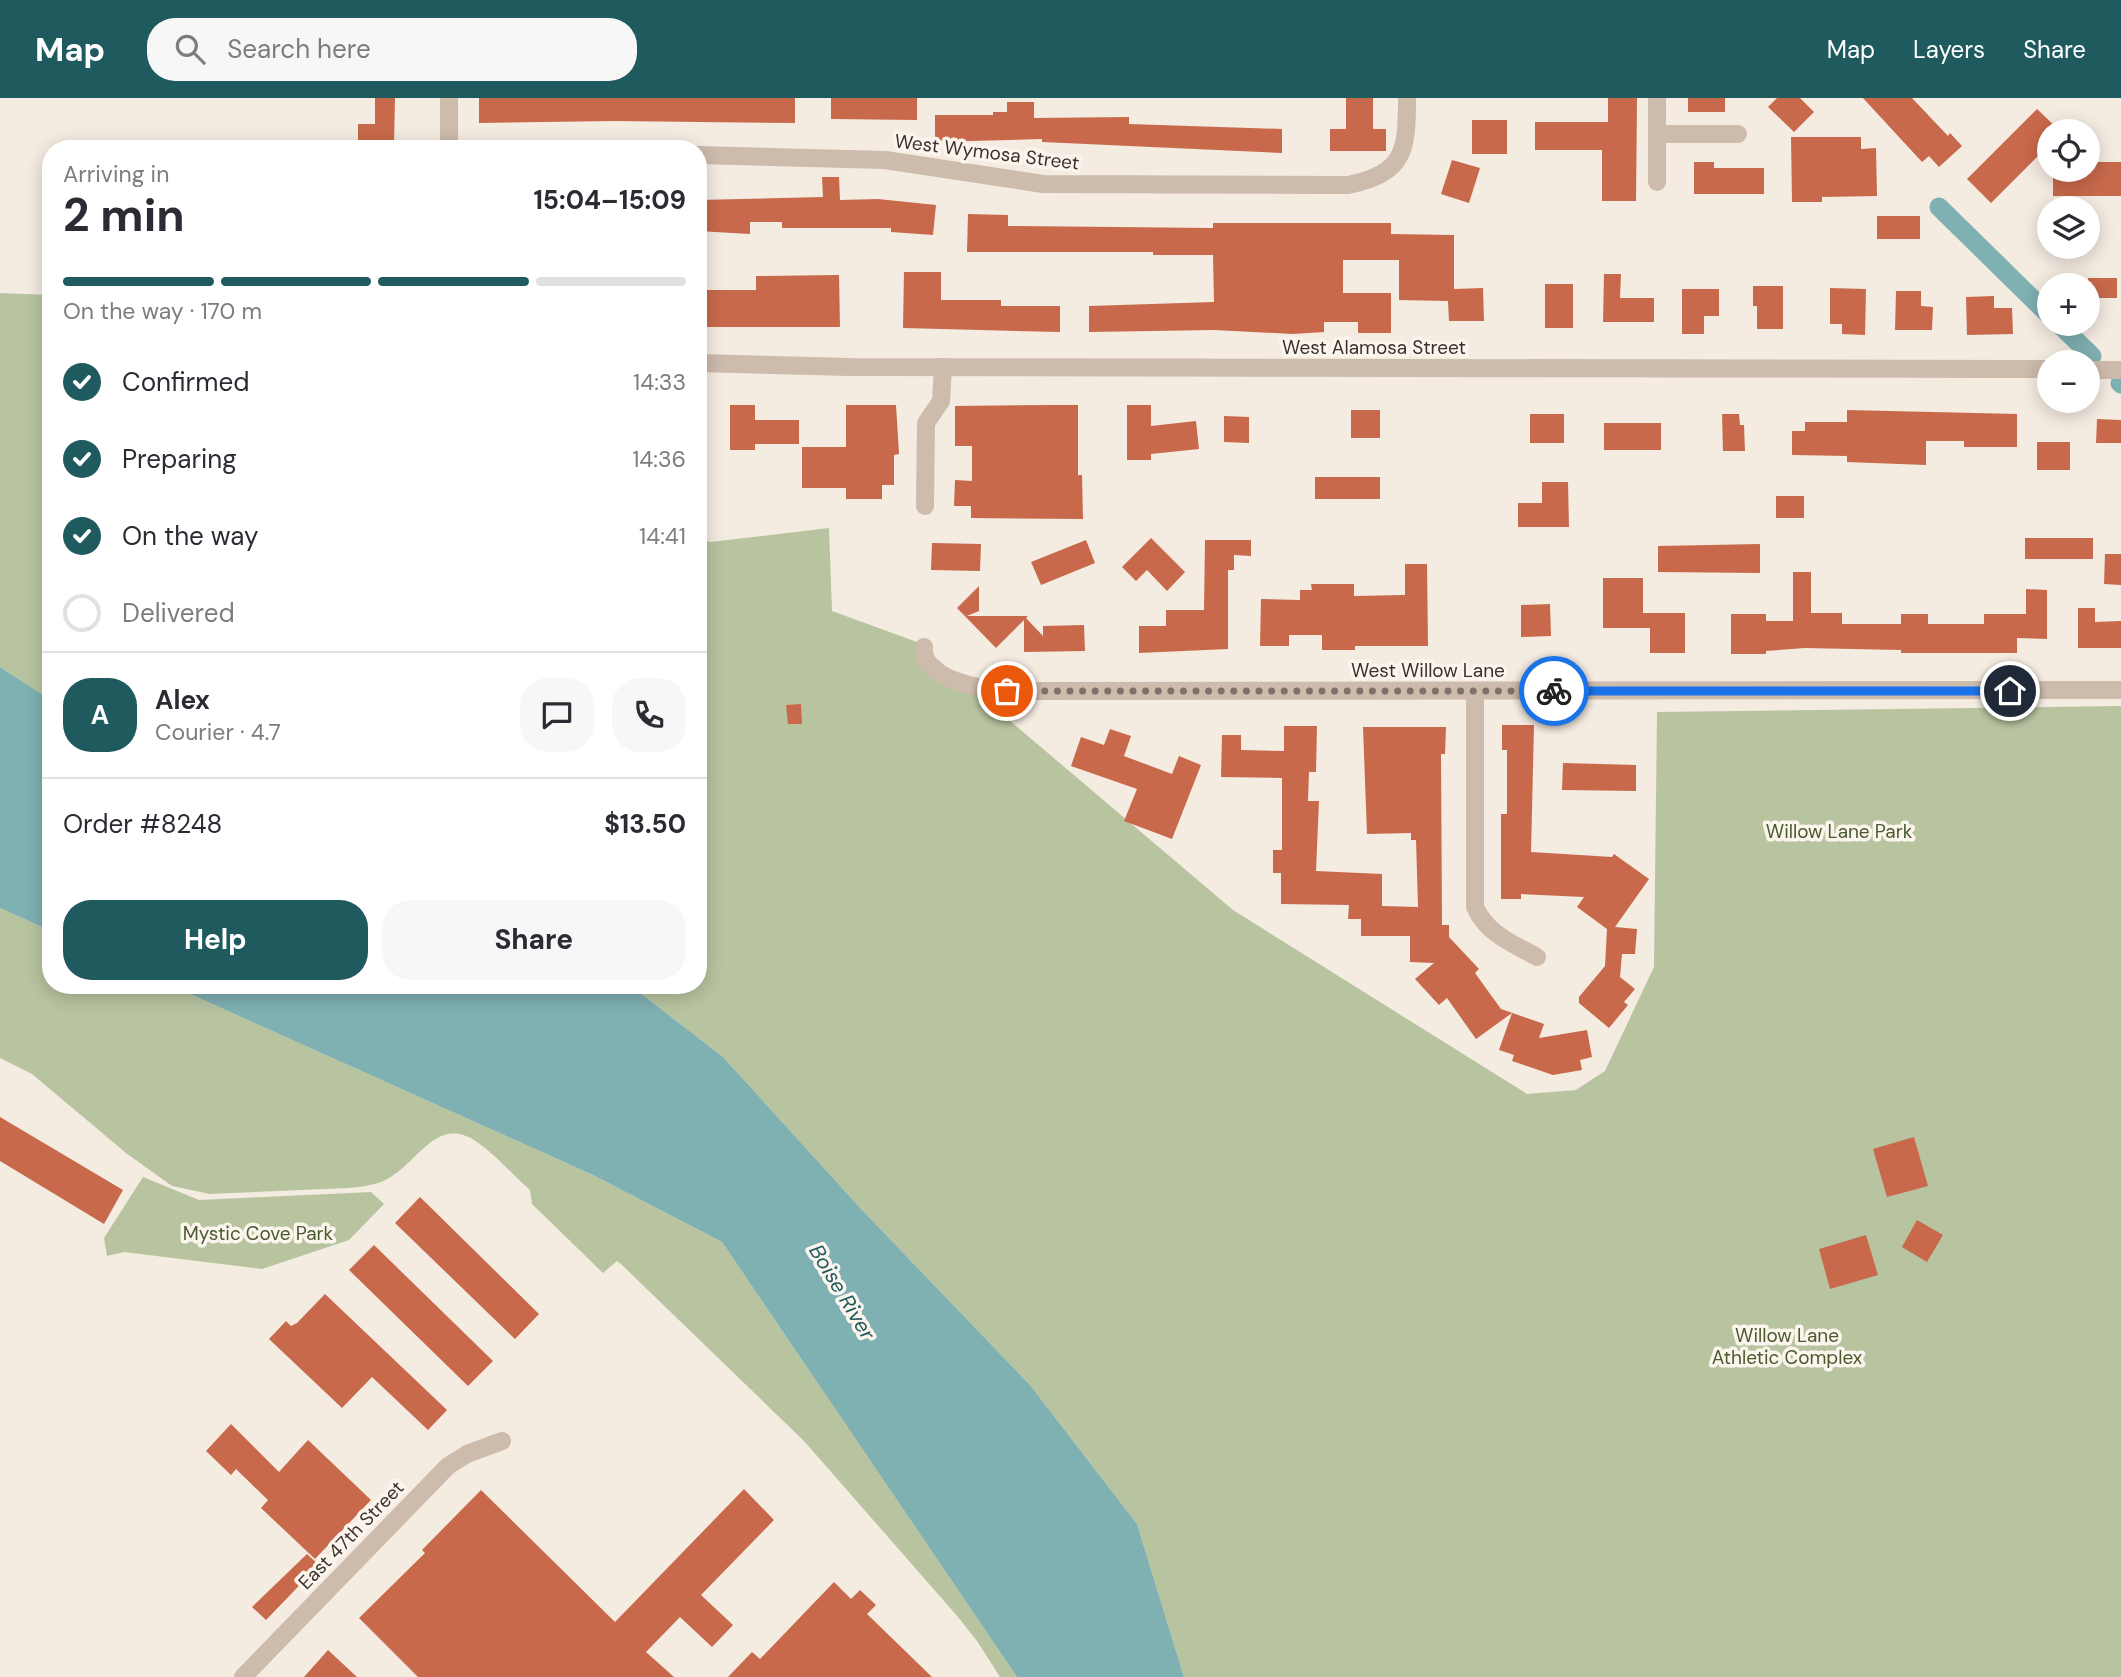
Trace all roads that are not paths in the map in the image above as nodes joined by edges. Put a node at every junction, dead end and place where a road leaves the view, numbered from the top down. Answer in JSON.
{"nodes":[{"id":1,"x":449,"y":98,"type":"edge"},
{"id":2,"x":1407,"y":98,"type":"edge"},
{"id":3,"x":1657,"y":98,"type":"edge"},
{"id":4,"x":1657,"y":134,"type":"junction"},
{"id":5,"x":1738,"y":134,"type":"dead end"},
{"id":6,"x":449,"y":140,"type":"edge"},
{"id":7,"x":707,"y":155,"type":"edge"},
{"id":8,"x":1657,"y":182,"type":"dead end"},
{"id":9,"x":707,"y":363,"type":"edge"},
{"id":10,"x":943,"y":367,"type":"junction"},
{"id":11,"x":2037,"y":369,"type":"edge"},
{"id":12,"x":2100,"y":369,"type":"edge"},
{"id":13,"x":2121,"y":370,"type":"edge"},
{"id":14,"x":925,"y":506,"type":"dead end"},
{"id":15,"x":924,"y":647,"type":"dead end"},
{"id":16,"x":2121,"y":690,"type":"edge"},
{"id":17,"x":1475,"y":691,"type":"junction"},
{"id":18,"x":1537,"y":957,"type":"dead end"},
{"id":19,"x":502,"y":1441,"type":"dead end"},
{"id":20,"x":243,"y":1677,"type":"edge"}],
"edges":[{"from":1,"to":6,"type":"street"},
{"from":2,"to":7,"type":"street","name":"West Wymosa Street"},
{"from":3,"to":4,"type":"street"},
{"from":4,"to":5,"type":"street"},
{"from":4,"to":8,"type":"street"},
{"from":9,"to":10,"type":"street","name":"West Alamosa Street"},
{"from":10,"to":11,"type":"street","name":"West Alamosa Street"},
{"from":10,"to":14,"type":"street"},
{"from":12,"to":13,"type":"street"},
{"from":15,"to":17,"type":"street","name":"West Willow Lane"},
{"from":16,"to":17,"type":"street","name":"West Willow Lane"},
{"from":17,"to":18,"type":"street"},
{"from":19,"to":20,"type":"street","name":"East 47th Street"}]}
